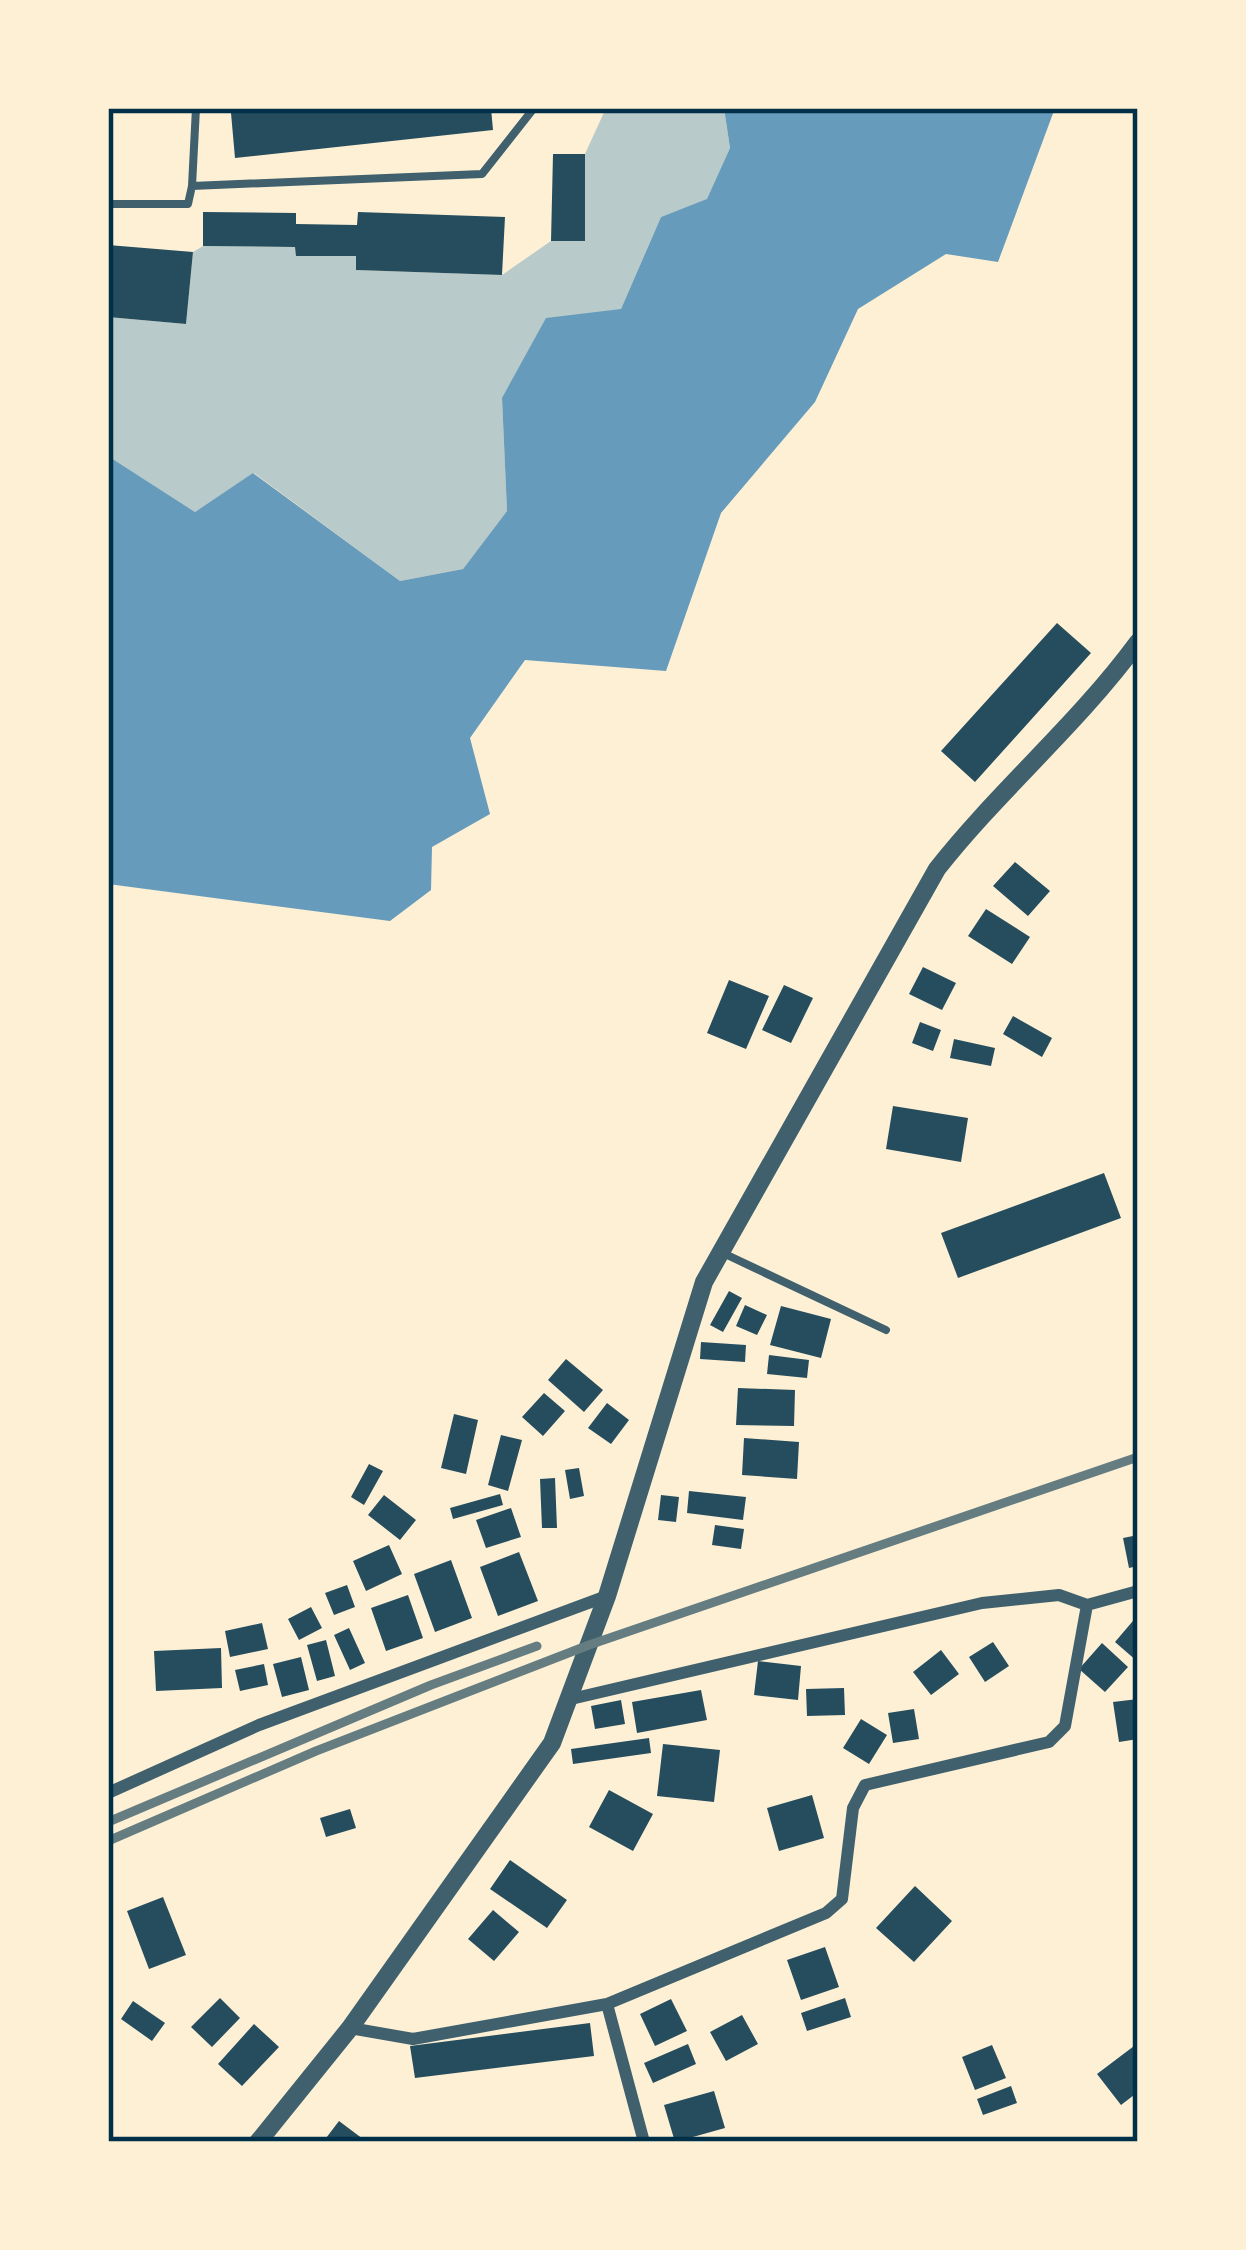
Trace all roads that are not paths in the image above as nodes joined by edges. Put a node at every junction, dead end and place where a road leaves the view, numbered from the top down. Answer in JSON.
{"nodes":[{"id":1,"x":196,"y":108,"type":"edge"},
{"id":2,"x":533,"y":108,"type":"edge"},
{"id":3,"x":192,"y":186,"type":"junction"},
{"id":4,"x":108,"y":204,"type":"edge"},
{"id":5,"x":1138,"y":642,"type":"edge"},
{"id":6,"x":718,"y":1251,"type":"junction"},
{"id":7,"x":886,"y":1330,"type":"dead end"},
{"id":8,"x":1138,"y":1592,"type":"edge"},
{"id":9,"x":607,"y":1596,"type":"junction"},
{"id":10,"x":1087,"y":1605,"type":"junction"},
{"id":11,"x":571,"y":1699,"type":"junction"},
{"id":12,"x":108,"y":1793,"type":"edge"},
{"id":13,"x":607,"y":2004,"type":"junction"},
{"id":14,"x":350,"y":2028,"type":"junction"},
{"id":15,"x":258,"y":2142,"type":"edge"},
{"id":16,"x":644,"y":2142,"type":"edge"}],
"edges":[{"from":1,"to":3,"type":"lane"},
{"from":2,"to":3,"type":"lane"},
{"from":3,"to":4,"type":"lane"},
{"from":5,"to":6,"type":"street"},
{"from":6,"to":7,"type":"lane"},
{"from":6,"to":9,"type":"street"},
{"from":8,"to":10,"type":"street"},
{"from":9,"to":11,"type":"street"},
{"from":9,"to":12,"type":"street"},
{"from":10,"to":11,"type":"street"},
{"from":10,"to":13,"type":"street"},
{"from":11,"to":14,"type":"street"},
{"from":13,"to":14,"type":"street"},
{"from":13,"to":16,"type":"street"},
{"from":14,"to":15,"type":"street"}]}
